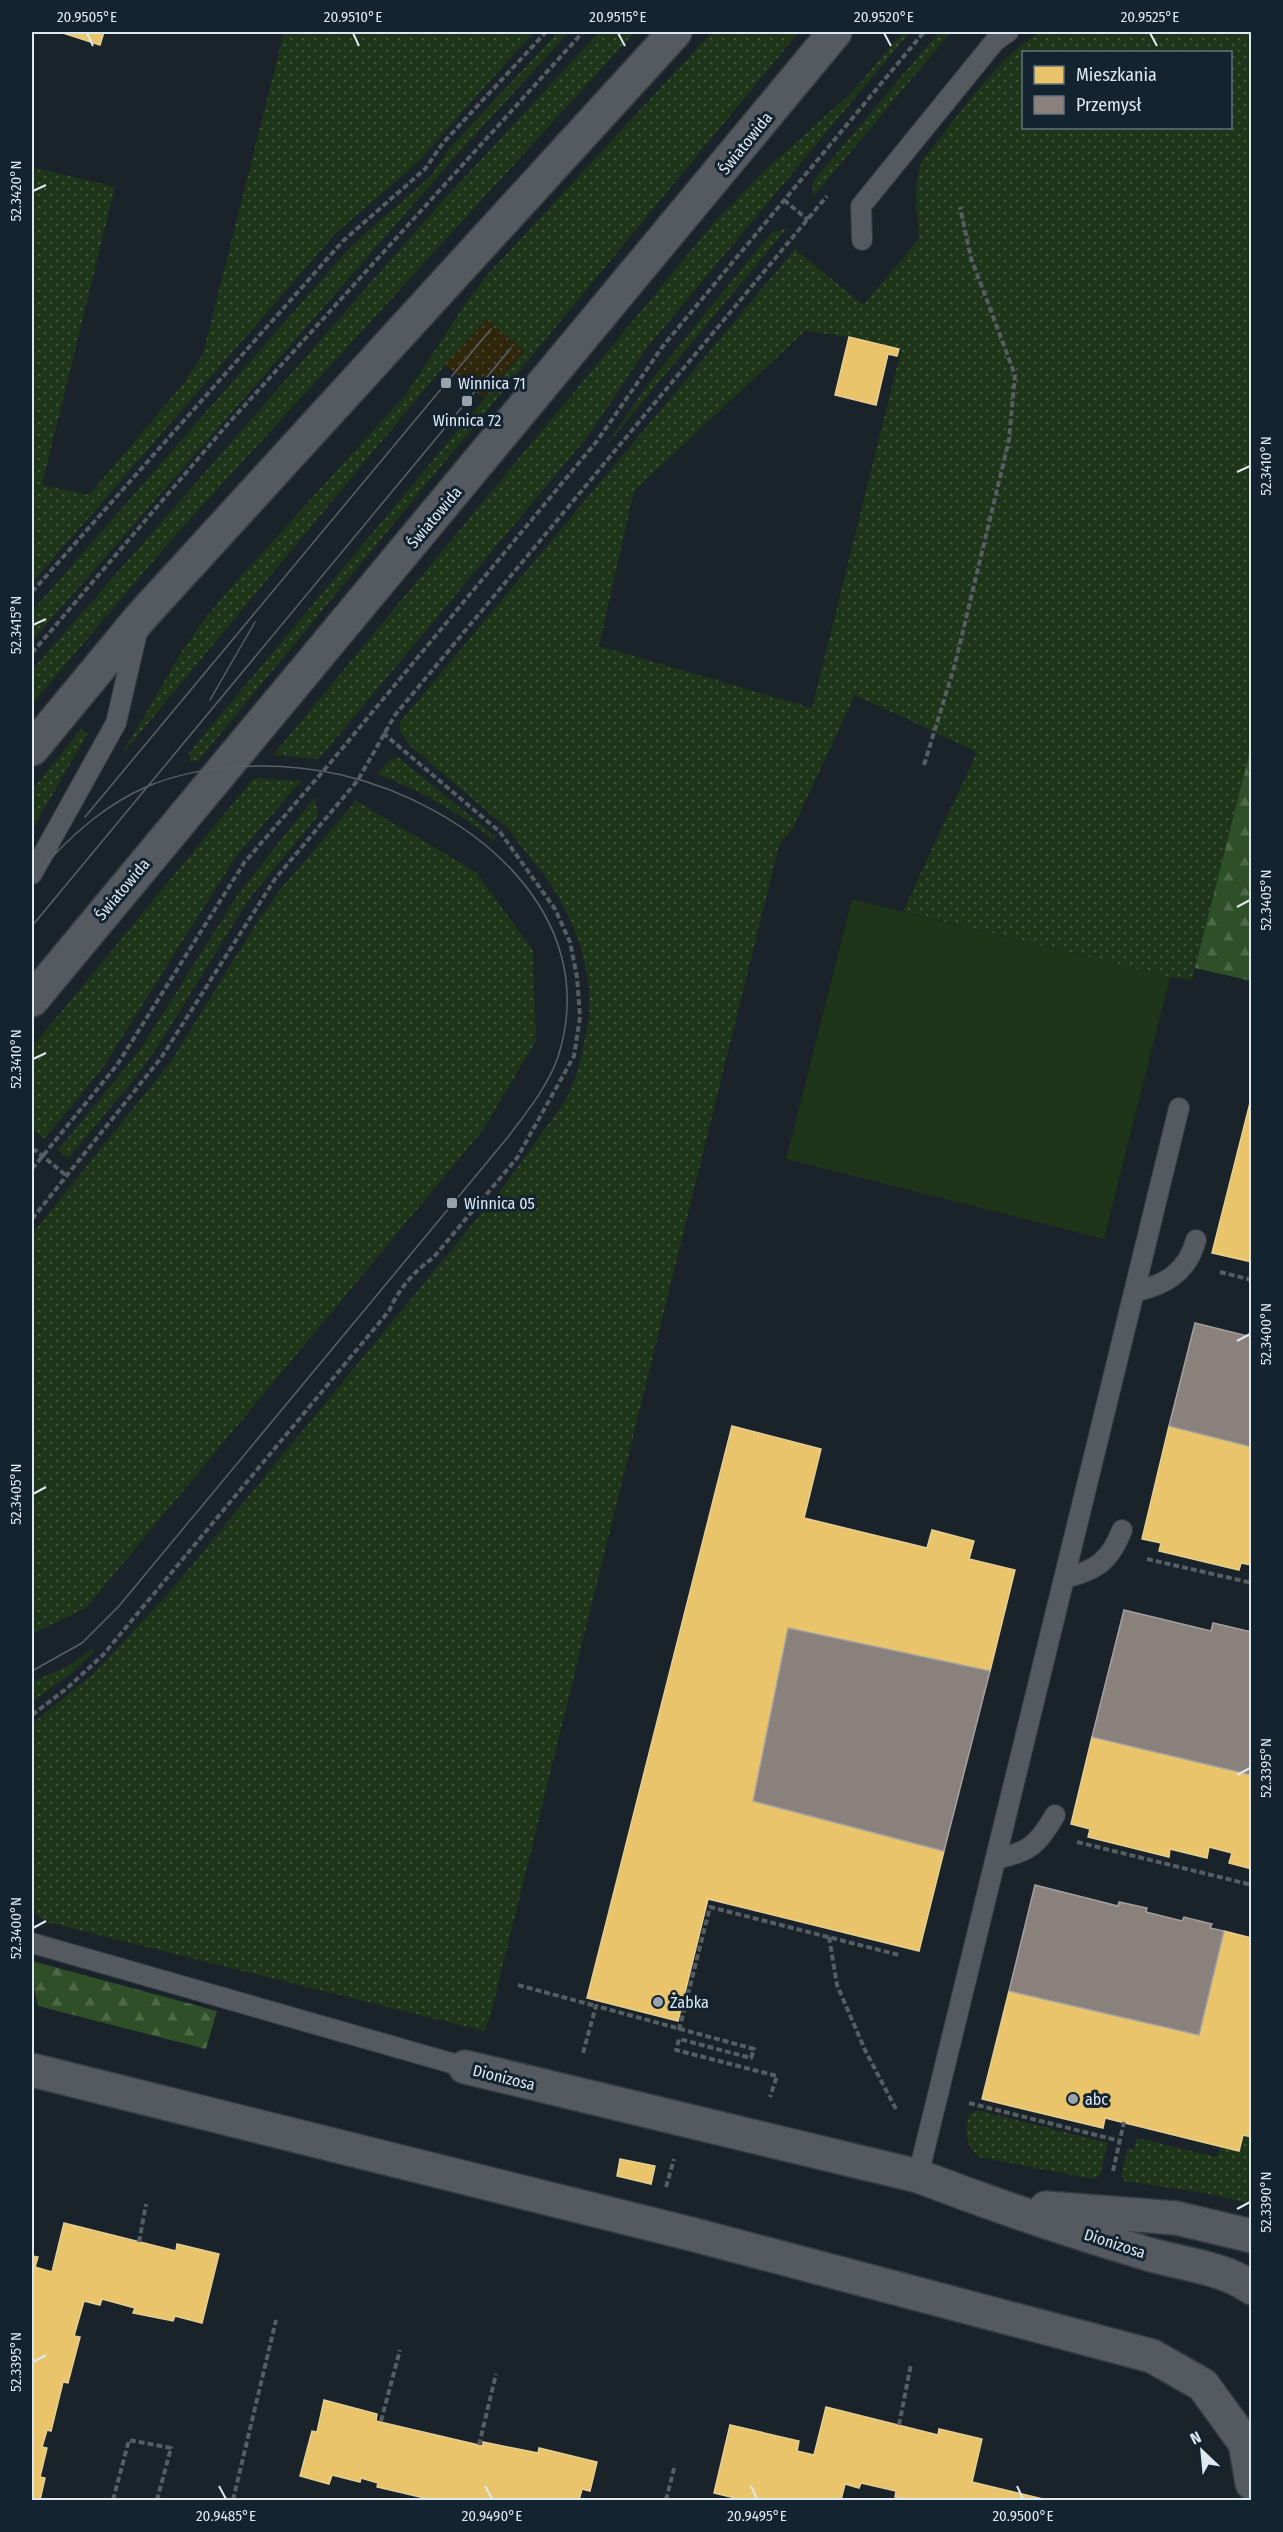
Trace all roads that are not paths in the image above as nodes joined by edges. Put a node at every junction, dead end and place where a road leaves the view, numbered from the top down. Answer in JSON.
{"nodes":[{"id":1,"x":675,"y":32,"type":"edge"},
{"id":2,"x":835,"y":32,"type":"edge"},
{"id":3,"x":1008,"y":32,"type":"edge"},
{"id":4,"x":862,"y":240,"type":"dead end"},
{"id":5,"x":141,"y":617,"type":"junction"},
{"id":6,"x":32,"y":749,"type":"edge"},
{"id":7,"x":32,"y":874,"type":"edge"},
{"id":8,"x":32,"y":1000,"type":"edge"},
{"id":9,"x":1179,"y":1108,"type":"dead end"},
{"id":10,"x":1196,"y":1240,"type":"dead end"},
{"id":11,"x":1134,"y":1292,"type":"junction"},
{"id":12,"x":1122,"y":1530,"type":"dead end"},
{"id":13,"x":1064,"y":1578,"type":"junction"},
{"id":14,"x":1055,"y":1815,"type":"dead end"},
{"id":15,"x":996,"y":1858,"type":"junction"},
{"id":16,"x":32,"y":1943,"type":"edge"},
{"id":17,"x":465,"y":2067,"type":"joint"},
{"id":18,"x":32,"y":2070,"type":"edge"},
{"id":19,"x":918,"y":2176,"type":"junction"},
{"id":20,"x":979,"y":2199,"type":"junction"},
{"id":21,"x":1251,"y":2236,"type":"edge"},
{"id":22,"x":1251,"y":2288,"type":"edge"},
{"id":23,"x":1251,"y":2483,"type":"edge"}],
"edges":[{"from":1,"to":5,"type":"street"},
{"from":2,"to":8,"type":"street","name":"Światowida"},
{"from":3,"to":4,"type":"lane"},
{"from":5,"to":6,"type":"street"},
{"from":5,"to":7,"type":"lane"},
{"from":9,"to":11,"type":"lane"},
{"from":10,"to":11,"type":"lane"},
{"from":11,"to":13,"type":"lane"},
{"from":12,"to":13,"type":"lane"},
{"from":13,"to":15,"type":"lane"},
{"from":14,"to":15,"type":"lane"},
{"from":15,"to":19,"type":"lane"},
{"from":16,"to":17,"type":"lane","name":"Dionizosa"},
{"from":17,"to":19,"type":"street","name":"Dionizosa"},
{"from":18,"to":23,"type":"street"},
{"from":19,"to":20,"type":"street","name":"Dionizosa"},
{"from":20,"to":21,"type":"street","name":"Dionizosa"},
{"from":20,"to":22,"type":"street","name":"Dionizosa"}]}
